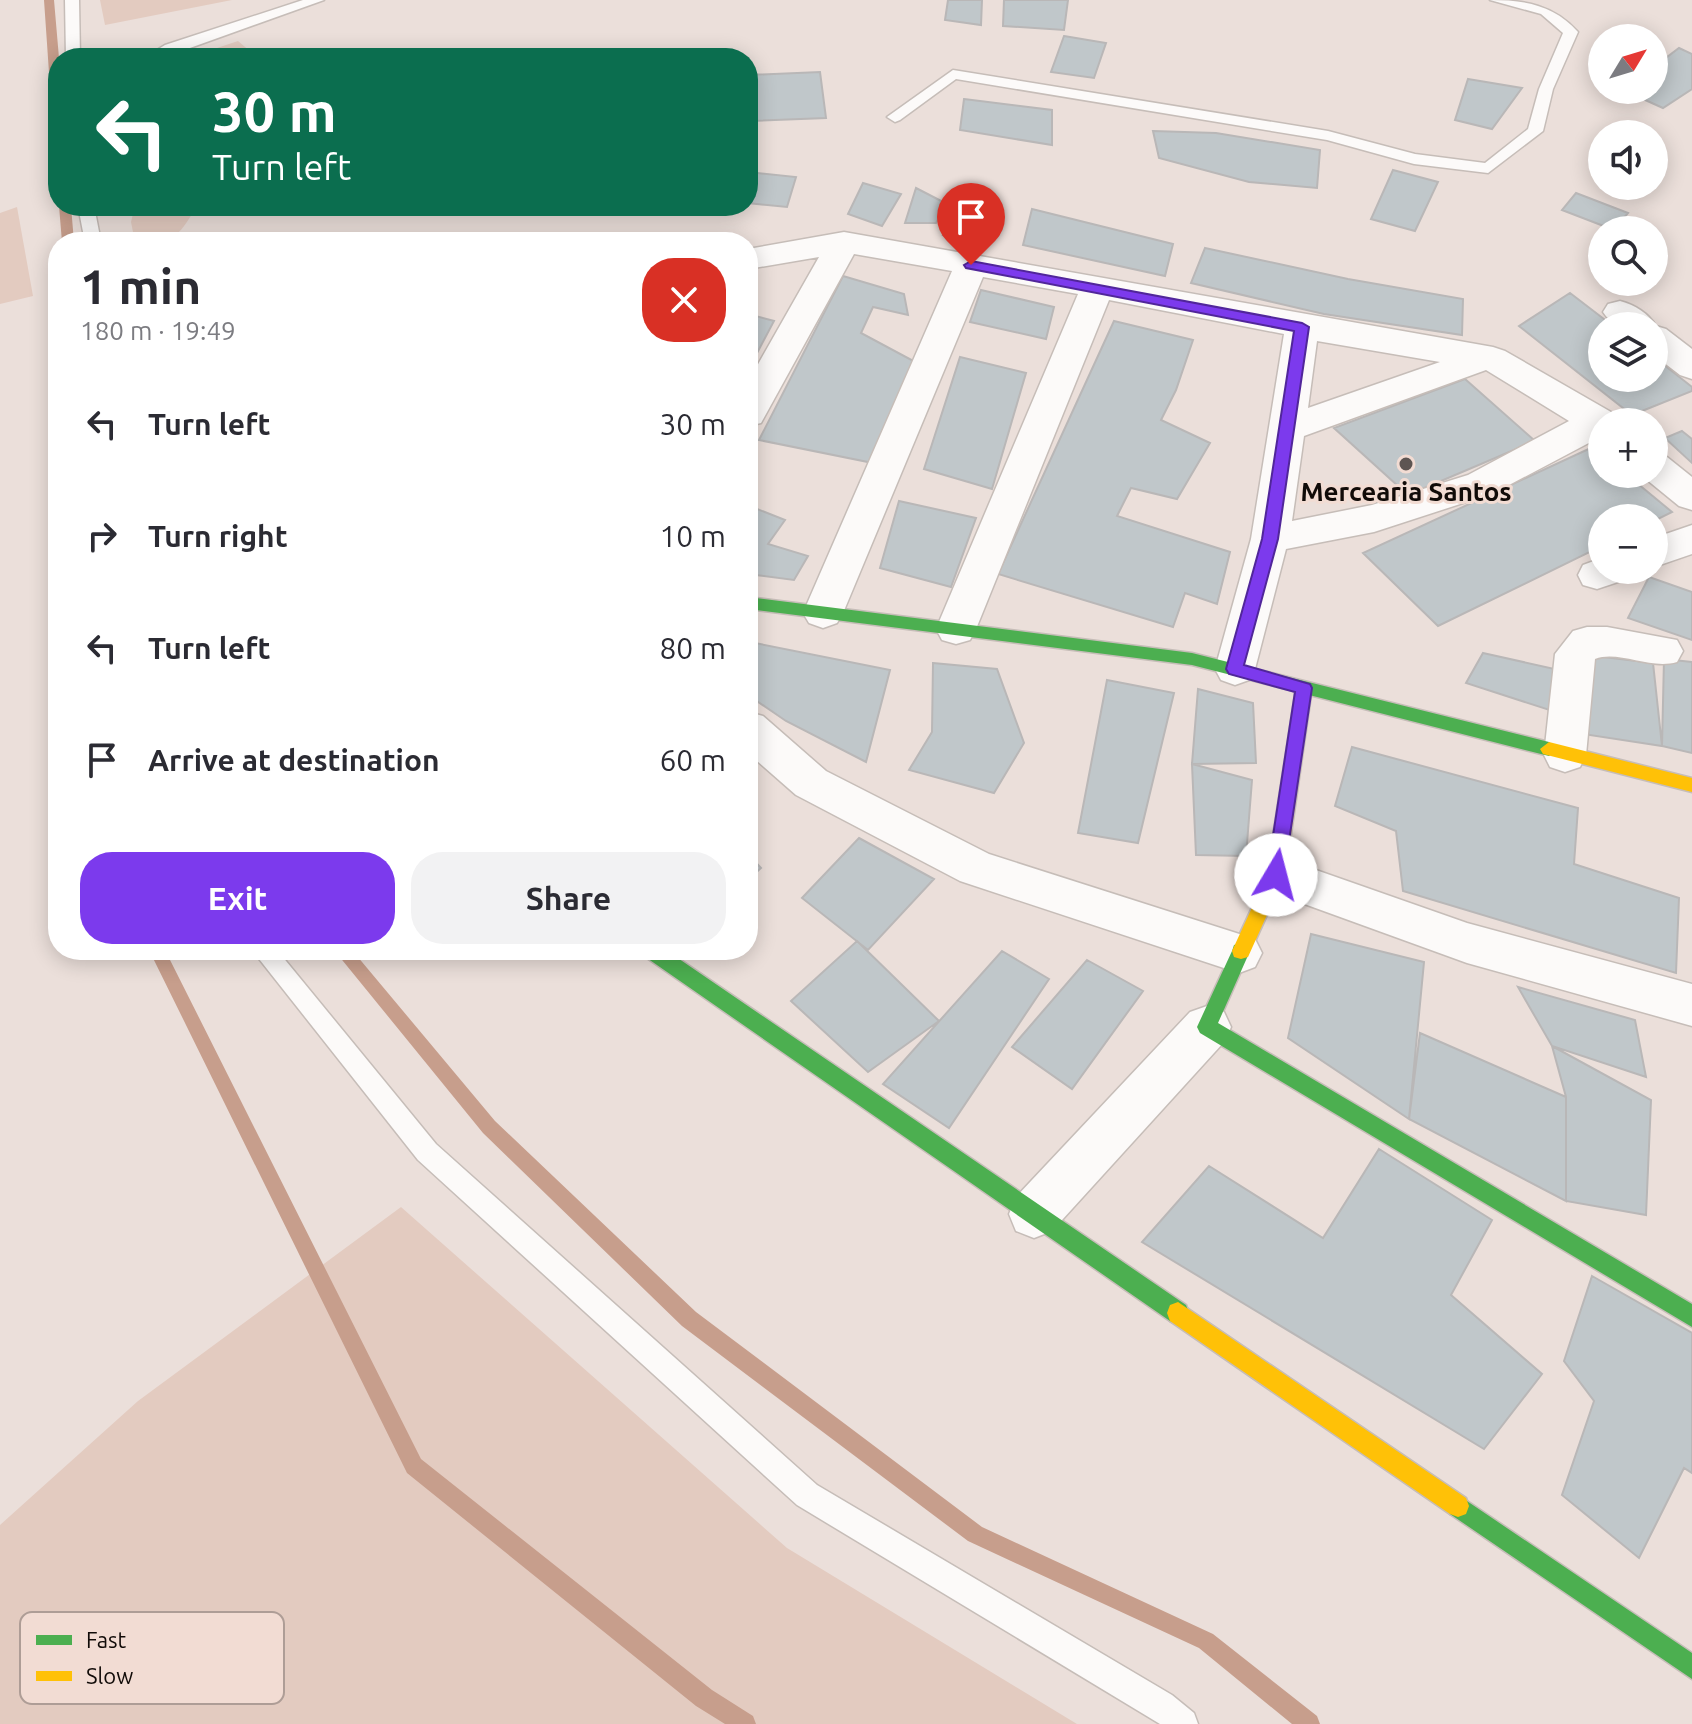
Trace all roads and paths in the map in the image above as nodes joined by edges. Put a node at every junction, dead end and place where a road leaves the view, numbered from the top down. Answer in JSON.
{"nodes":[{"id":1,"x":72,"y":0,"type":"edge"},
{"id":2,"x":317,"y":0,"type":"edge"},
{"id":3,"x":1497,"y":0,"type":"edge"},
{"id":4,"x":73,"y":48,"type":"edge"},
{"id":5,"x":170,"y":48,"type":"edge"},
{"id":6,"x":895,"y":117,"type":"dead end"},
{"id":7,"x":844,"y":242,"type":"junction"},
{"id":8,"x":758,"y":257,"type":"edge"},
{"id":9,"x":971,"y":265,"type":"junction"},
{"id":10,"x":1098,"y":287,"type":"junction"},
{"id":11,"x":1302,"y":327,"type":"junction"},
{"id":12,"x":1668,"y":348,"type":"edge"},
{"id":13,"x":1485,"y":358,"type":"junction"},
{"id":14,"x":1692,"y":367,"type":"edge"},
{"id":15,"x":758,"y":396,"type":"edge"},
{"id":16,"x":1588,"y":415,"type":"edge"},
{"id":17,"x":1588,"y":428,"type":"edge"},
{"id":18,"x":1287,"y":429,"type":"junction"},
{"id":19,"x":1668,"y":477,"type":"edge"},
{"id":20,"x":1692,"y":497,"type":"edge"},
{"id":21,"x":1270,"y":539,"type":"junction"},
{"id":22,"x":1692,"y":539,"type":"edge"},
{"id":23,"x":1668,"y":548,"type":"edge"},
{"id":24,"x":758,"y":604,"type":"edge"},
{"id":25,"x":823,"y":613,"type":"junction"},
{"id":26,"x":956,"y":629,"type":"junction"},
{"id":27,"x":1663,"y":651,"type":"dead end"},
{"id":28,"x":1235,"y":669,"type":"junction"},
{"id":29,"x":1304,"y":688,"type":"junction"},
{"id":30,"x":758,"y":737,"type":"edge"},
{"id":31,"x":1565,"y":755,"type":"junction"},
{"id":32,"x":1692,"y":785,"type":"edge"},
{"id":33,"x":1276,"y":875,"type":"junction"},
{"id":34,"x":1239,"y":953,"type":"junction"},
{"id":35,"x":271,"y":960,"type":"edge"},
{"id":36,"x":666,"y":960,"type":"edge"},
{"id":37,"x":1692,"y":1005,"type":"edge"},
{"id":38,"x":1207,"y":1027,"type":"junction"},
{"id":39,"x":1034,"y":1214,"type":"junction"},
{"id":40,"x":1692,"y":1316,"type":"edge"},
{"id":41,"x":1692,"y":1667,"type":"edge"},
{"id":42,"x":1183,"y":1724,"type":"edge"}],
"edges":[{"from":1,"to":4,"type":"lane"},
{"from":2,"to":5,"type":"lane"},
{"from":3,"to":6,"type":"lane"},
{"from":7,"to":8,"type":"street"},
{"from":7,"to":9,"type":"street"},
{"from":7,"to":15,"type":"street"},
{"from":9,"to":10,"type":"street"},
{"from":9,"to":25,"type":"street"},
{"from":10,"to":11,"type":"street"},
{"from":10,"to":26,"type":"street"},
{"from":11,"to":13,"type":"street"},
{"from":11,"to":18,"type":"street"},
{"from":12,"to":14,"type":"street"},
{"from":13,"to":16,"type":"street"},
{"from":13,"to":18,"type":"street"},
{"from":17,"to":21,"type":"street"},
{"from":18,"to":21,"type":"street"},
{"from":19,"to":20,"type":"street"},
{"from":21,"to":28,"type":"street"},
{"from":22,"to":23,"type":"street"},
{"from":24,"to":25,"type":"street"},
{"from":25,"to":26,"type":"street"},
{"from":26,"to":28,"type":"street"},
{"from":27,"to":31,"type":"street"},
{"from":28,"to":29,"type":"street"},
{"from":29,"to":31,"type":"street"},
{"from":29,"to":33,"type":"street"},
{"from":30,"to":34,"type":"street"},
{"from":31,"to":32,"type":"street"},
{"from":33,"to":34,"type":"street"},
{"from":33,"to":37,"type":"street"},
{"from":34,"to":38,"type":"street"},
{"from":35,"to":42,"type":"lane"},
{"from":36,"to":39,"type":"street"},
{"from":38,"to":39,"type":"street"},
{"from":38,"to":40,"type":"street"},
{"from":39,"to":41,"type":"street"}]}
